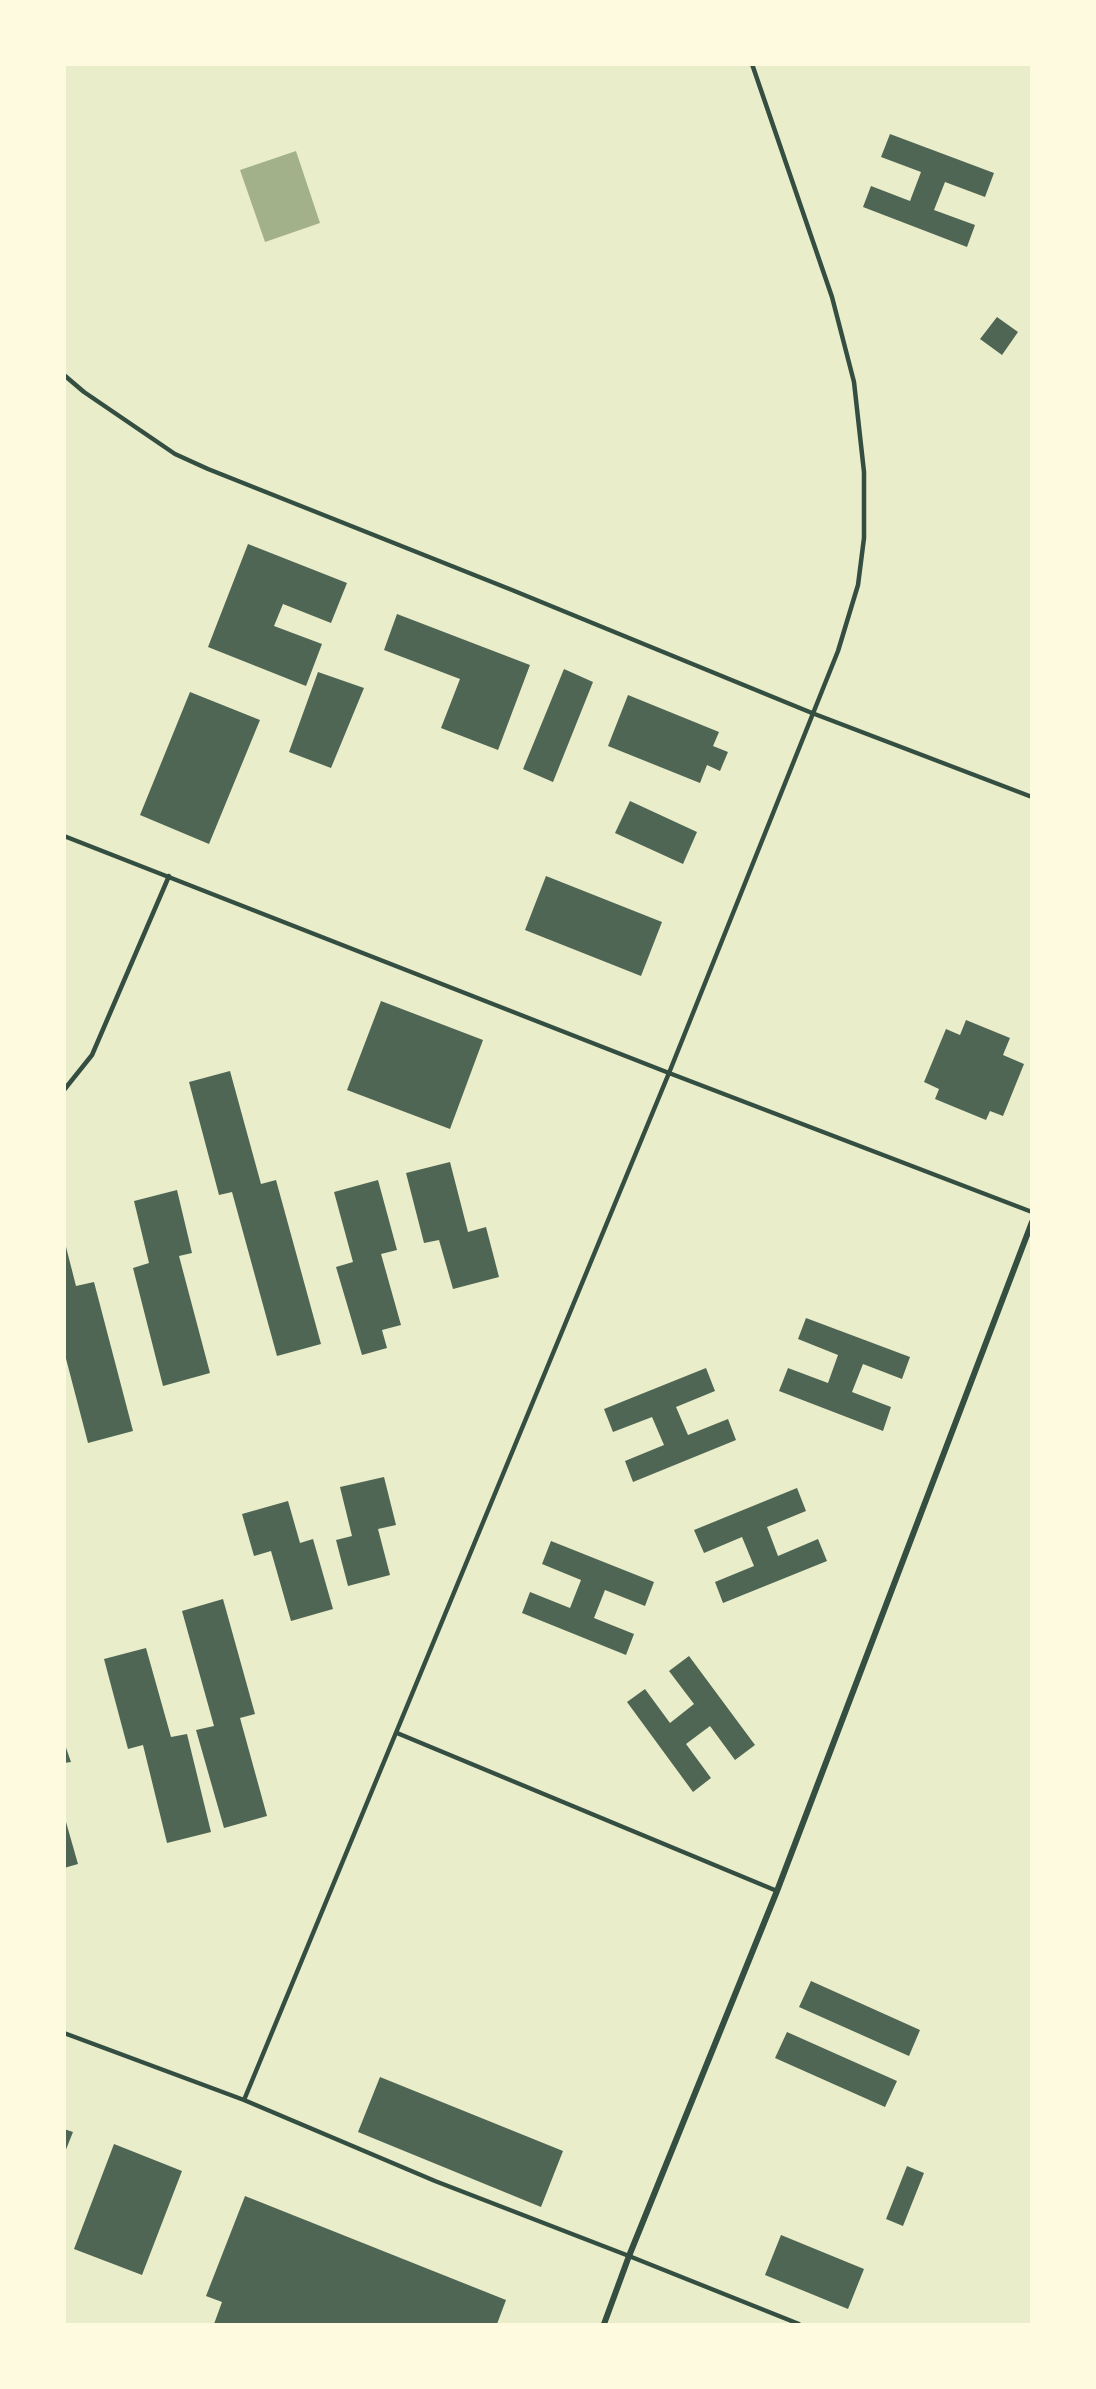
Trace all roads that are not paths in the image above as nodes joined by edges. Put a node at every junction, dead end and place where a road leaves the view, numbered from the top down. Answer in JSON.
{"nodes":[{"id":1,"x":752,"y":64,"type":"edge"},
{"id":2,"x":64,"y":375,"type":"edge"},
{"id":3,"x":812,"y":713,"type":"junction"},
{"id":4,"x":1032,"y":797,"type":"edge"},
{"id":5,"x":64,"y":836,"type":"edge"},
{"id":6,"x":169,"y":876,"type":"junction"},
{"id":7,"x":669,"y":1073,"type":"junction"},
{"id":8,"x":64,"y":1090,"type":"edge"},
{"id":9,"x":1032,"y":1212,"type":"edge"},
{"id":10,"x":1032,"y":1222,"type":"edge"},
{"id":11,"x":397,"y":1733,"type":"junction"},
{"id":12,"x":777,"y":1891,"type":"junction"},
{"id":13,"x":64,"y":2033,"type":"edge"},
{"id":14,"x":244,"y":2100,"type":"junction"},
{"id":15,"x":629,"y":2256,"type":"junction"},
{"id":16,"x":604,"y":2325,"type":"edge"},
{"id":17,"x":799,"y":2325,"type":"edge"}],
"edges":[{"from":1,"to":3,"type":"lane"},
{"from":2,"to":3,"type":"lane"},
{"from":3,"to":4,"type":"lane"},
{"from":3,"to":7,"type":"lane"},
{"from":5,"to":6,"type":"lane"},
{"from":6,"to":7,"type":"lane"},
{"from":6,"to":8,"type":"lane"},
{"from":7,"to":9,"type":"lane"},
{"from":7,"to":11,"type":"lane"},
{"from":10,"to":12,"type":"street"},
{"from":11,"to":12,"type":"lane"},
{"from":11,"to":14,"type":"lane"},
{"from":12,"to":15,"type":"street"},
{"from":13,"to":14,"type":"lane"},
{"from":14,"to":15,"type":"lane"},
{"from":15,"to":16,"type":"street"},
{"from":15,"to":17,"type":"lane"}]}
